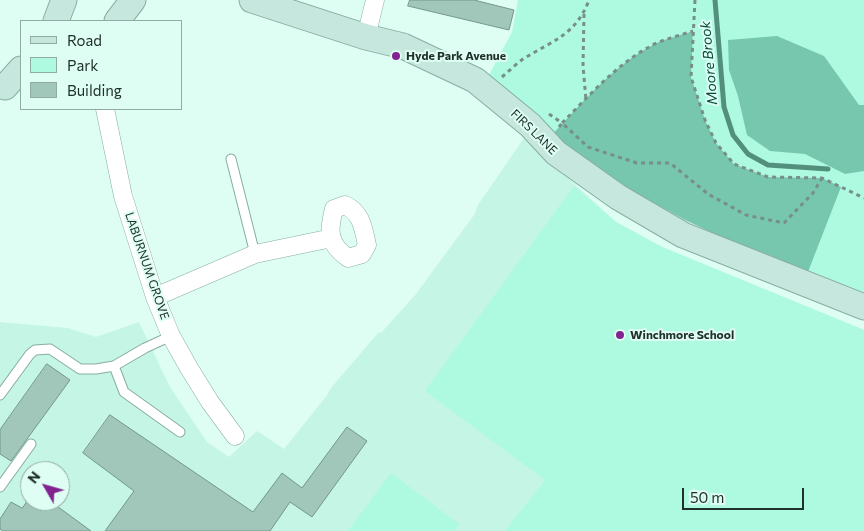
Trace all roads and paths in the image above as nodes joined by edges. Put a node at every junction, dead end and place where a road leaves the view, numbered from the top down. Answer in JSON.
{"nodes":[{"id":1,"x":64,"y":0,"type":"edge"},
{"id":2,"x":133,"y":0,"type":"edge"},
{"id":3,"x":252,"y":0,"type":"edge"},
{"id":4,"x":375,"y":0,"type":"edge"},
{"id":5,"x":589,"y":0,"type":"edge"},
{"id":6,"x":695,"y":0,"type":"edge"},
{"id":7,"x":584,"y":14,"type":"junction"},
{"id":8,"x":56,"y":20,"type":"edge"},
{"id":9,"x":118,"y":20,"type":"edge"},
{"id":10,"x":693,"y":31,"type":"junction"},
{"id":11,"x":366,"y":37,"type":"junction"},
{"id":12,"x":508,"y":84,"type":"dead end"},
{"id":13,"x":586,"y":100,"type":"junction"},
{"id":14,"x":105,"y":110,"type":"edge"},
{"id":15,"x":546,"y":112,"type":"dead end"},
{"id":16,"x":562,"y":123,"type":"junction"},
{"id":17,"x":231,"y":159,"type":"dead end"},
{"id":18,"x":822,"y":178,"type":"junction"},
{"id":19,"x":864,"y":198,"type":"edge"},
{"id":20,"x":332,"y":238,"type":"dead end"},
{"id":21,"x":255,"y":254,"type":"junction"},
{"id":22,"x":155,"y":297,"type":"junction"},
{"id":23,"x":864,"y":307,"type":"edge"},
{"id":24,"x":171,"y":336,"type":"junction"},
{"id":25,"x":114,"y":366,"type":"junction"},
{"id":26,"x":0,"y":395,"type":"edge"},
{"id":27,"x":180,"y":432,"type":"dead end"},
{"id":28,"x":236,"y":436,"type":"dead end"},
{"id":29,"x":31,"y":444,"type":"dead end"},
{"id":30,"x":0,"y":487,"type":"edge"}],
"edges":[{"from":1,"to":8,"type":"street"},
{"from":2,"to":9,"type":"street"},
{"from":3,"to":11,"type":"street","name":"FIRS LANE"},
{"from":4,"to":11,"type":"street"},
{"from":5,"to":7,"type":"path"},
{"from":6,"to":10,"type":"path"},
{"from":7,"to":12,"type":"path"},
{"from":7,"to":13,"type":"path"},
{"from":10,"to":13,"type":"path"},
{"from":10,"to":18,"type":"path"},
{"from":11,"to":23,"type":"street","name":"FIRS LANE"},
{"from":13,"to":16,"type":"path"},
{"from":14,"to":22,"type":"street","name":"LABURNUM GROVE"},
{"from":15,"to":16,"type":"path"},
{"from":16,"to":18,"type":"path"},
{"from":17,"to":21,"type":"lane"},
{"from":18,"to":19,"type":"path"},
{"from":20,"to":21,"type":"street"},
{"from":21,"to":22,"type":"street"},
{"from":22,"to":24,"type":"street","name":"LABURNUM GROVE"},
{"from":24,"to":25,"type":"lane"},
{"from":24,"to":28,"type":"street","name":"LABURNUM GROVE"},
{"from":25,"to":26,"type":"lane"},
{"from":25,"to":27,"type":"lane"},
{"from":29,"to":30,"type":"lane"}]}
